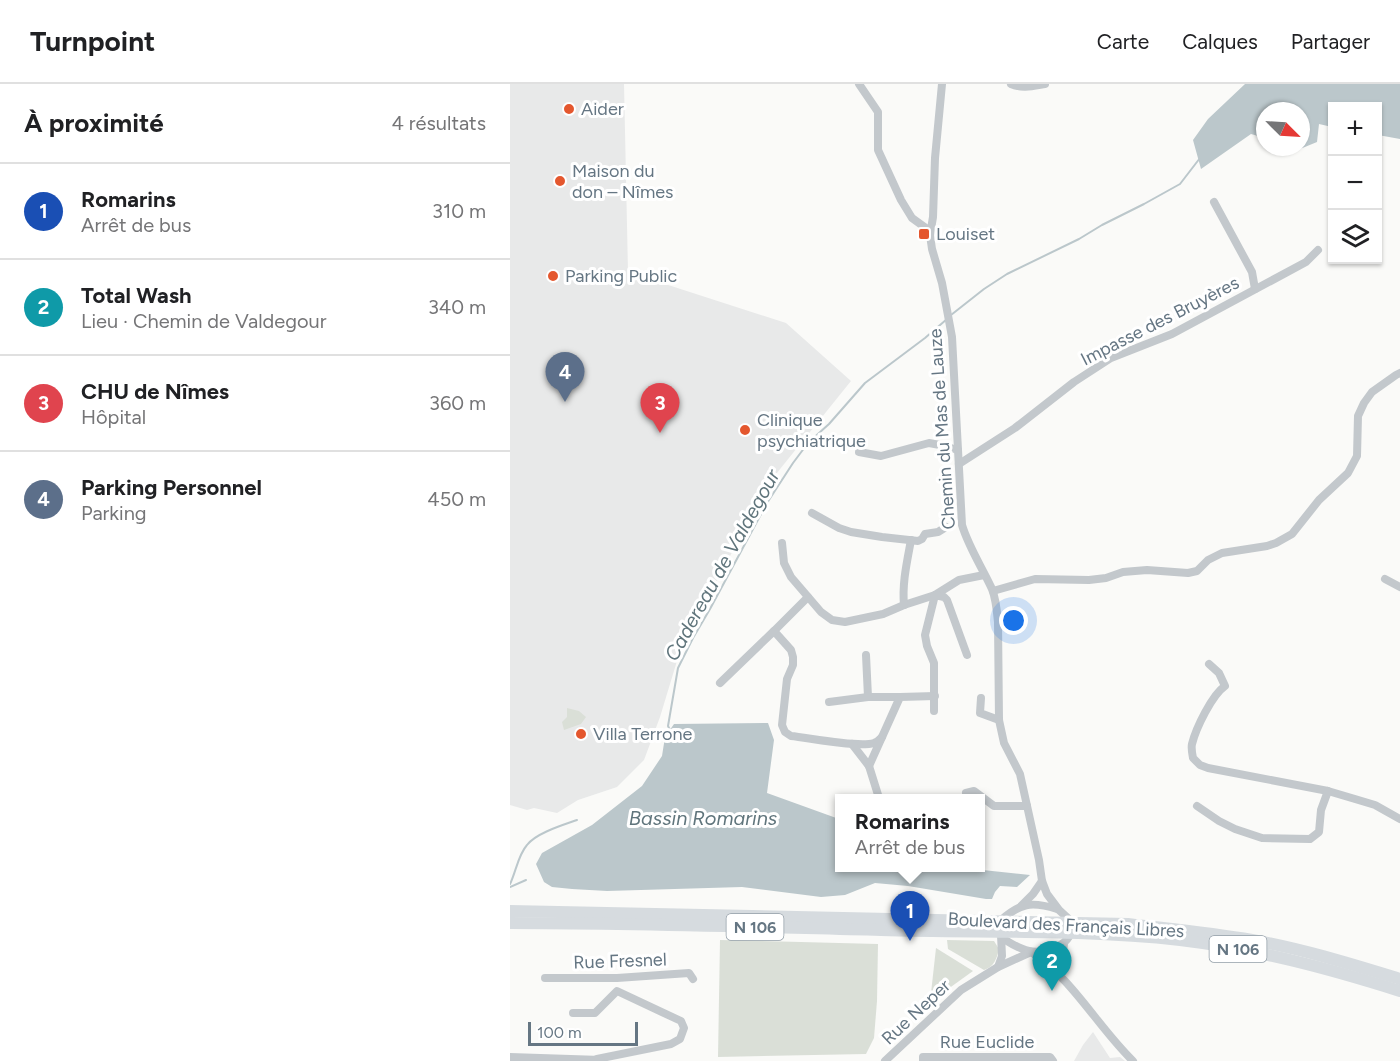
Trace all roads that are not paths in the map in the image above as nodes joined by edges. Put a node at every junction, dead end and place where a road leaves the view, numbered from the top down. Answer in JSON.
{"nodes":[{"id":1,"x":859,"y":84,"type":"edge"},
{"id":2,"x":942,"y":84,"type":"edge"},
{"id":3,"x":1011,"y":84,"type":"edge"},
{"id":4,"x":1045,"y":84,"type":"edge"},
{"id":5,"x":1214,"y":202,"type":"dead end"},
{"id":6,"x":927,"y":229,"type":"junction"},
{"id":7,"x":1318,"y":250,"type":"dead end"},
{"id":8,"x":1254,"y":289,"type":"junction"},
{"id":9,"x":1400,"y":373,"type":"edge"},
{"id":10,"x":958,"y":450,"type":"junction"},
{"id":11,"x":859,"y":452,"type":"dead end"},
{"id":12,"x":959,"y":464,"type":"junction"},
{"id":13,"x":812,"y":513,"type":"dead end"},
{"id":14,"x":946,"y":528,"type":"dead end"},
{"id":15,"x":911,"y":540,"type":"junction"},
{"id":16,"x":783,"y":543,"type":"dead end"},
{"id":17,"x":984,"y":575,"type":"junction"},
{"id":18,"x":1385,"y":579,"type":"dead end"},
{"id":19,"x":1400,"y":587,"type":"edge"},
{"id":20,"x":993,"y":591,"type":"junction"},
{"id":21,"x":935,"y":595,"type":"junction"},
{"id":22,"x":808,"y":597,"type":"junction"},
{"id":23,"x":904,"y":605,"type":"junction"},
{"id":24,"x":774,"y":631,"type":"junction"},
{"id":25,"x":866,"y":655,"type":"dead end"},
{"id":26,"x":967,"y":655,"type":"dead end"},
{"id":27,"x":1209,"y":664,"type":"dead end"},
{"id":28,"x":720,"y":683,"type":"dead end"},
{"id":29,"x":935,"y":696,"type":"junction"},
{"id":30,"x":868,"y":697,"type":"junction"},
{"id":31,"x":900,"y":697,"type":"junction"},
{"id":32,"x":981,"y":698,"type":"dead end"},
{"id":33,"x":829,"y":702,"type":"dead end"},
{"id":34,"x":934,"y":711,"type":"dead end"},
{"id":35,"x":999,"y":720,"type":"junction"},
{"id":36,"x":882,"y":738,"type":"junction"},
{"id":37,"x":852,"y":744,"type":"junction"},
{"id":38,"x":869,"y":766,"type":"junction"},
{"id":39,"x":1328,"y":791,"type":"junction"},
{"id":40,"x":966,"y":793,"type":"dead end"},
{"id":41,"x":878,"y":794,"type":"edge"},
{"id":42,"x":978,"y":794,"type":"edge"},
{"id":43,"x":985,"y":799,"type":"edge"},
{"id":44,"x":1027,"y":806,"type":"junction"},
{"id":45,"x":1197,"y":806,"type":"dead end"},
{"id":46,"x":1400,"y":819,"type":"edge"},
{"id":47,"x":1042,"y":880,"type":"junction"},
{"id":48,"x":1021,"y":906,"type":"junction"},
{"id":49,"x":1059,"y":910,"type":"junction"},
{"id":50,"x":510,"y":911,"type":"edge"},
{"id":51,"x":510,"y":923,"type":"edge"},
{"id":52,"x":1000,"y":930,"type":"junction"},
{"id":53,"x":1069,"y":933,"type":"junction"},
{"id":54,"x":1031,"y":952,"type":"junction"},
{"id":55,"x":998,"y":967,"type":"junction"},
{"id":56,"x":1060,"y":975,"type":"junction"},
{"id":57,"x":545,"y":978,"type":"dead end"},
{"id":58,"x":617,"y":978,"type":"junction"},
{"id":59,"x":693,"y":979,"type":"dead end"},
{"id":60,"x":1400,"y":979,"type":"edge"},
{"id":61,"x":1400,"y":991,"type":"edge"},
{"id":62,"x":617,"y":992,"type":"junction"},
{"id":63,"x":573,"y":1013,"type":"dead end"},
{"id":64,"x":510,"y":1057,"type":"edge"},
{"id":65,"x":597,"y":1059,"type":"junction"},
{"id":66,"x":614,"y":1061,"type":"edge"},
{"id":67,"x":885,"y":1061,"type":"edge"},
{"id":68,"x":923,"y":1061,"type":"edge"},
{"id":69,"x":1053,"y":1061,"type":"edge"},
{"id":70,"x":1132,"y":1061,"type":"edge"}],
"edges":[{"from":1,"to":6,"type":"street"},
{"from":2,"to":6,"type":"street","name":"Chemin du Mas de Lauze"},
{"from":3,"to":4,"type":"street"},
{"from":5,"to":8,"type":"street"},
{"from":6,"to":10,"type":"street","name":"Chemin du Mas de Lauze"},
{"from":7,"to":8,"type":"street","name":"Impasse des Bruyères"},
{"from":8,"to":12,"type":"street","name":"Impasse des Bruyères"},
{"from":9,"to":20,"type":"street"},
{"from":10,"to":11,"type":"street"},
{"from":10,"to":12,"type":"street","name":"Chemin du Mas de Lauze"},
{"from":12,"to":17,"type":"street","name":"Chemin du Mas de Lauze"},
{"from":13,"to":15,"type":"street"},
{"from":14,"to":15,"type":"street"},
{"from":15,"to":23,"type":"street"},
{"from":16,"to":22,"type":"street"},
{"from":17,"to":20,"type":"street","name":"Chemin du Mas de Lauze"},
{"from":17,"to":21,"type":"street"},
{"from":18,"to":19,"type":"street"},
{"from":20,"to":35,"type":"street","name":"Chemin du Mas de Lauze"},
{"from":21,"to":23,"type":"street"},
{"from":21,"to":26,"type":"street"},
{"from":21,"to":29,"type":"street"},
{"from":22,"to":23,"type":"street"},
{"from":22,"to":24,"type":"street"},
{"from":24,"to":28,"type":"street"},
{"from":24,"to":37,"type":"street"},
{"from":25,"to":30,"type":"street"},
{"from":27,"to":39,"type":"street"},
{"from":29,"to":31,"type":"street"},
{"from":29,"to":34,"type":"street"},
{"from":30,"to":31,"type":"street"},
{"from":30,"to":33,"type":"street"},
{"from":31,"to":36,"type":"street"},
{"from":32,"to":35,"type":"street"},
{"from":35,"to":44,"type":"street","name":"Chemin du Mas de Lauze"},
{"from":36,"to":37,"type":"street"},
{"from":36,"to":38,"type":"street"},
{"from":37,"to":38,"type":"street"},
{"from":38,"to":41,"type":"street"},
{"from":39,"to":45,"type":"street"},
{"from":39,"to":46,"type":"street"},
{"from":40,"to":42,"type":"street"},
{"from":43,"to":44,"type":"street"},
{"from":44,"to":47,"type":"street","name":"Chemin du Mas de Lauze"},
{"from":47,"to":48,"type":"street"},
{"from":47,"to":49,"type":"street","name":"Chemin du Mas de Lauze"},
{"from":48,"to":49,"type":"street"},
{"from":48,"to":52,"type":"street"},
{"from":49,"to":53,"type":"street","name":"Chemin du Mas de Lauze"},
{"from":50,"to":52,"type":"main road","name":"Boulevard des Français Libres","number":"N 106"},
{"from":51,"to":52,"type":"main road","name":"Boulevard des Français Libres","number":"N 106"},
{"from":52,"to":53,"type":"main road","name":"Boulevard des Français Libres","number":"N 106"},
{"from":52,"to":54,"type":"street"},
{"from":52,"to":55,"type":"street"},
{"from":53,"to":54,"type":"street","name":"Rue Neper"},
{"from":53,"to":56,"type":"street"},
{"from":53,"to":60,"type":"main road","name":"Boulevard des Français Libres","number":"N 106"},
{"from":53,"to":61,"type":"main road","name":"Boulevard des Français Libres","number":"N 106"},
{"from":54,"to":55,"type":"street","name":"Rue Neper"},
{"from":54,"to":56,"type":"street"},
{"from":55,"to":67,"type":"street","name":"Rue Neper"},
{"from":56,"to":70,"type":"street"},
{"from":57,"to":58,"type":"street","name":"Rue Fresnel"},
{"from":58,"to":59,"type":"street","name":"Rue Fresnel"},
{"from":58,"to":62,"type":"street"},
{"from":62,"to":63,"type":"street"},
{"from":62,"to":65,"type":"street"},
{"from":64,"to":65,"type":"street"},
{"from":65,"to":66,"type":"street"},
{"from":68,"to":69,"type":"street","name":"Rue Euclide"}]}
